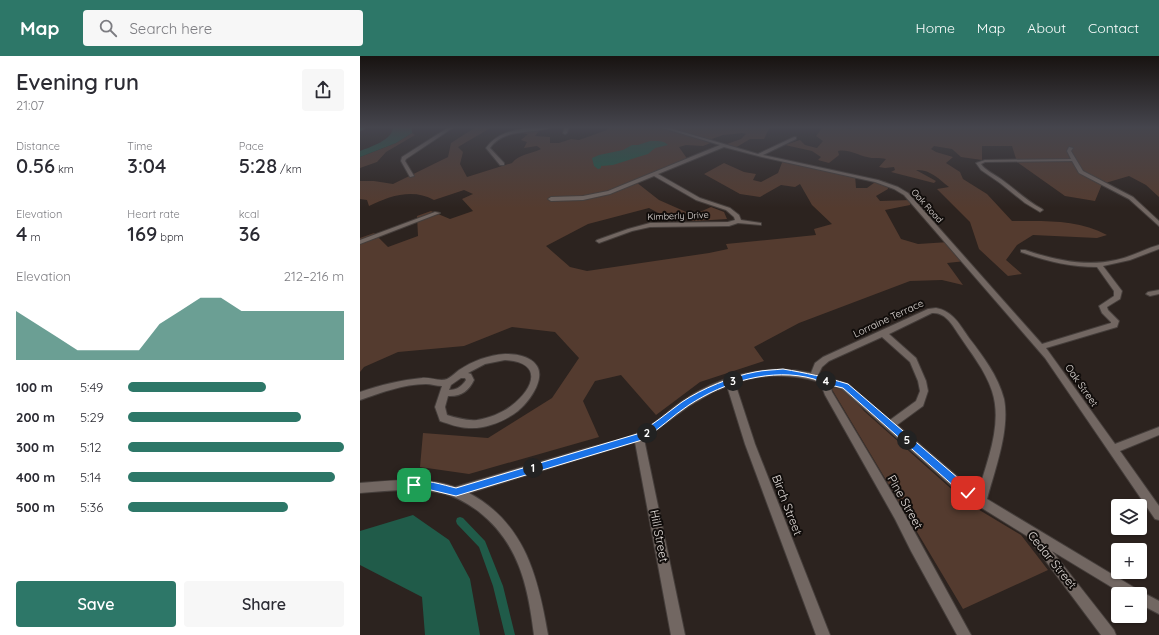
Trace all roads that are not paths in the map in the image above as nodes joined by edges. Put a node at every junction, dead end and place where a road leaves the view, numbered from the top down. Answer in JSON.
{"nodes":[{"id":1,"x":410,"y":154,"type":"edge"},
{"id":2,"x":493,"y":154,"type":"edge"},
{"id":3,"x":703,"y":154,"type":"edge"},
{"id":4,"x":756,"y":154,"type":"edge"},
{"id":5,"x":1070,"y":154,"type":"edge"},
{"id":6,"x":759,"y":155,"type":"joint"},
{"id":7,"x":1073,"y":160,"type":"junction"},
{"id":8,"x":502,"y":164,"type":"dead end"},
{"id":9,"x":655,"y":174,"type":"junction"},
{"id":10,"x":412,"y":176,"type":"dead end"},
{"id":11,"x":551,"y":199,"type":"dead end"},
{"id":12,"x":1040,"y":210,"type":"dead end"},
{"id":13,"x":437,"y":212,"type":"dead end"},
{"id":14,"x":738,"y":222,"type":"junction"},
{"id":15,"x":759,"y":224,"type":"dead end"},
{"id":16,"x":1159,"y":224,"type":"edge"},
{"id":17,"x":599,"y":241,"type":"dead end"},
{"id":18,"x":360,"y":242,"type":"edge"},
{"id":19,"x":1159,"y":247,"type":"edge"},
{"id":20,"x":1023,"y":250,"type":"dead end"},
{"id":21,"x":1098,"y":264,"type":"junction"},
{"id":22,"x":978,"y":277,"type":"joint"},
{"id":23,"x":1159,"y":292,"type":"edge"},
{"id":24,"x":1150,"y":294,"type":"dead end"},
{"id":25,"x":883,"y":333,"type":"junction"},
{"id":26,"x":1040,"y":347,"type":"junction"},
{"id":27,"x":460,"y":374,"type":"junction"},
{"id":28,"x":814,"y":376,"type":"junction"},
{"id":29,"x":824,"y":381,"type":"junction"},
{"id":30,"x":730,"y":382,"type":"junction"},
{"id":31,"x":445,"y":387,"type":"junction"},
{"id":32,"x":360,"y":396,"type":"edge"},
{"id":33,"x":890,"y":425,"type":"junction"},
{"id":34,"x":1159,"y":431,"type":"edge"},
{"id":35,"x":639,"y":437,"type":"junction"},
{"id":36,"x":1113,"y":448,"type":"junction"},
{"id":37,"x":360,"y":488,"type":"edge"},
{"id":38,"x":456,"y":492,"type":"junction"},
{"id":39,"x":980,"y":500,"type":"junction"},
{"id":40,"x":1159,"y":514,"type":"edge"},
{"id":41,"x":1032,"y":532,"type":"junction"},
{"id":42,"x":1123,"y":587,"type":"edge"},
{"id":43,"x":1147,"y":601,"type":"edge"},
{"id":44,"x":1159,"y":608,"type":"edge"},
{"id":45,"x":541,"y":635,"type":"edge"},
{"id":46,"x":678,"y":635,"type":"edge"},
{"id":47,"x":823,"y":635,"type":"edge"},
{"id":48,"x":964,"y":635,"type":"edge"},
{"id":49,"x":1109,"y":635,"type":"edge"}],
"edges":[{"from":1,"to":10,"type":"street"},
{"from":2,"to":8,"type":"street"},
{"from":3,"to":9,"type":"street"},
{"from":4,"to":6,"type":"street","name":"Oak Road"},
{"from":5,"to":7,"type":"street"},
{"from":6,"to":22,"type":"street","name":"Oak Road"},
{"from":7,"to":12,"type":"street"},
{"from":7,"to":16,"type":"street"},
{"from":9,"to":11,"type":"street"},
{"from":9,"to":14,"type":"street"},
{"from":13,"to":18,"type":"street"},
{"from":14,"to":15,"type":"street","name":"Kimberly Drive"},
{"from":14,"to":17,"type":"street","name":"Kimberly Drive"},
{"from":19,"to":21,"type":"street"},
{"from":20,"to":21,"type":"street"},
{"from":21,"to":26,"type":"street"},
{"from":22,"to":26,"type":"street","name":"Oak Street"},
{"from":23,"to":24,"type":"street"},
{"from":25,"to":28,"type":"street","name":"Lorraine Terrace"},
{"from":25,"to":33,"type":"street"},
{"from":25,"to":39,"type":"street","name":"Lorraine Terrace"},
{"from":26,"to":36,"type":"street","name":"Oak Street"},
{"from":27,"to":31,"type":"street"},
{"from":27,"to":31,"type":"street"},
{"from":27,"to":31,"type":"street"},
{"from":28,"to":29,"type":"street","name":"Cedar Street"},
{"from":28,"to":30,"type":"street","name":"Cedar Street"},
{"from":29,"to":33,"type":"street","name":"Cedar Street"},
{"from":29,"to":48,"type":"street","name":"Pine Street"},
{"from":30,"to":35,"type":"street","name":"Cedar Street"},
{"from":30,"to":47,"type":"street","name":"Birch Street"},
{"from":31,"to":32,"type":"street"},
{"from":33,"to":39,"type":"street","name":"Cedar Street"},
{"from":34,"to":36,"type":"street"},
{"from":35,"to":38,"type":"street","name":"Cedar Street"},
{"from":35,"to":46,"type":"street","name":"Hill Street"},
{"from":36,"to":40,"type":"street","name":"Oak Street"},
{"from":37,"to":38,"type":"street"},
{"from":38,"to":45,"type":"street"},
{"from":39,"to":41,"type":"street","name":"Cedar Street"},
{"from":41,"to":42,"type":"street"},
{"from":41,"to":49,"type":"street","name":"Cedar Street"},
{"from":43,"to":44,"type":"street"}]}
